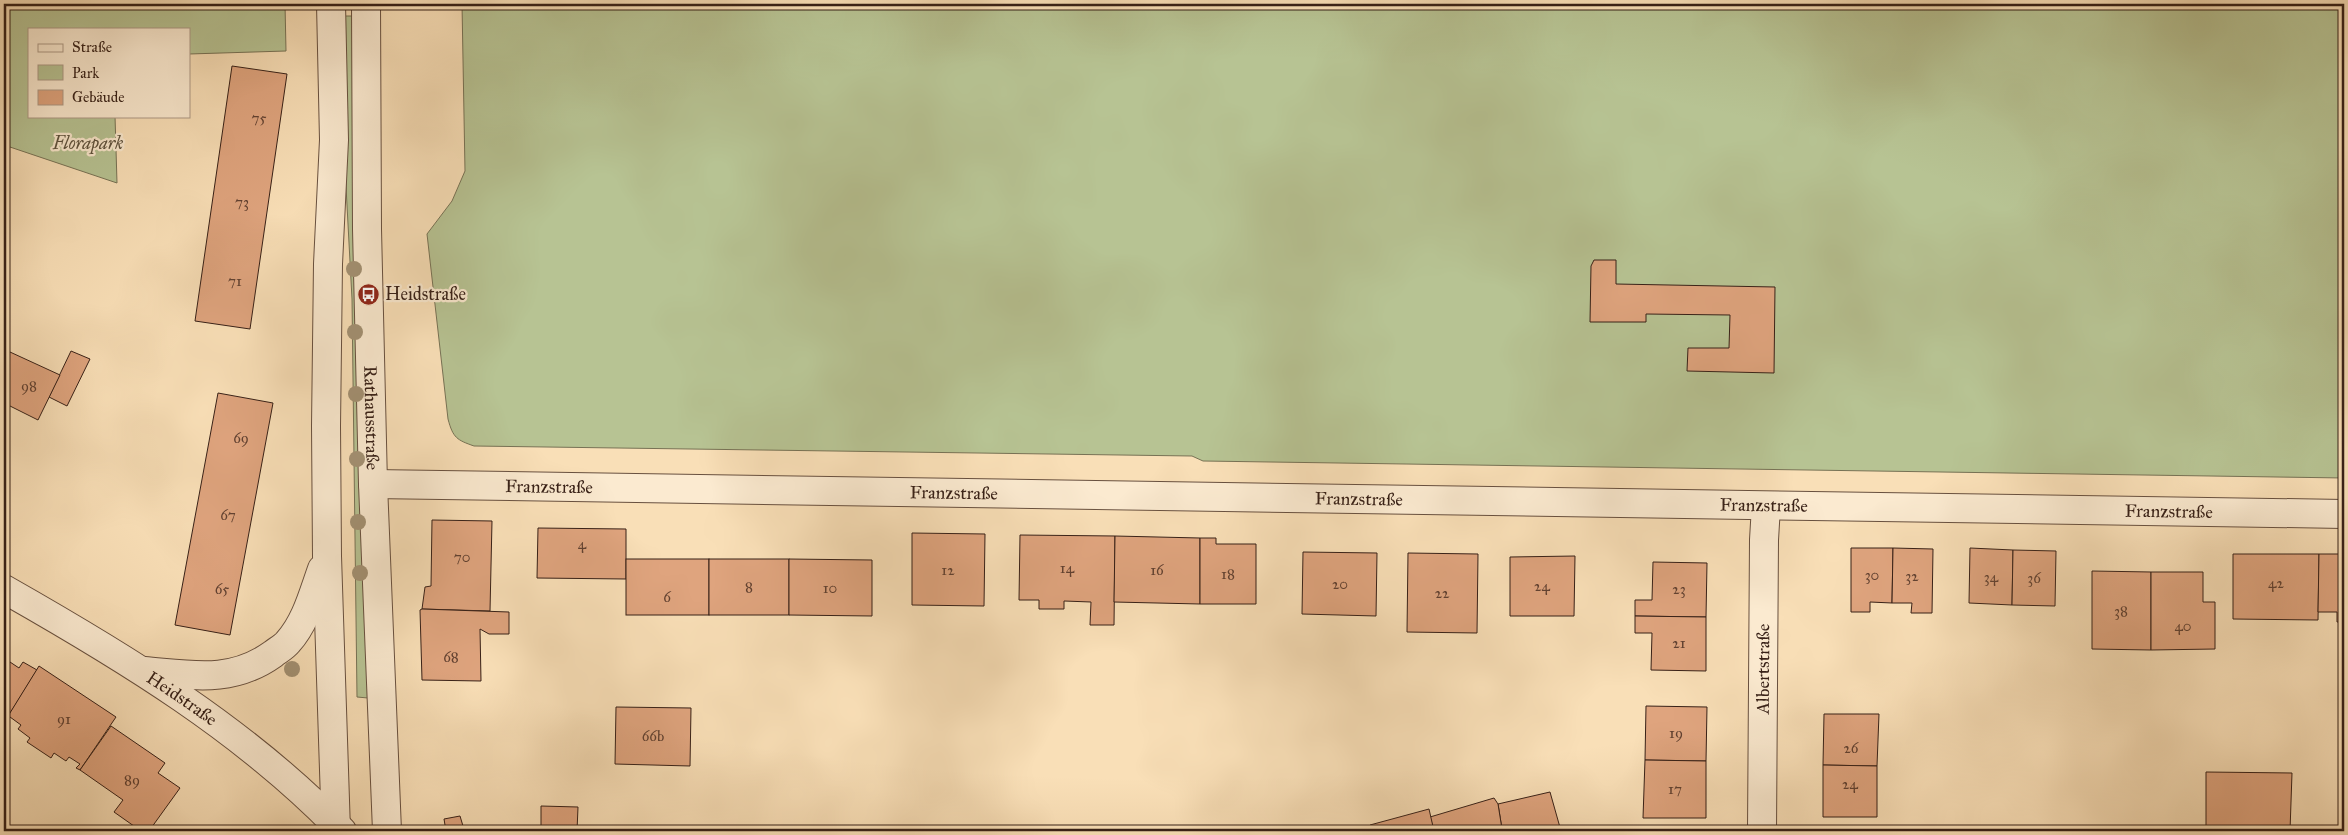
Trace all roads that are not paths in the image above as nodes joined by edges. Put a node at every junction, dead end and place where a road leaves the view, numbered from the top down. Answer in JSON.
{"nodes":[{"id":1,"x":331,"y":4,"type":"edge"},
{"id":2,"x":366,"y":4,"type":"edge"},
{"id":3,"x":373,"y":484,"type":"junction"},
{"id":4,"x":1766,"y":506,"type":"junction"},
{"id":5,"x":2344,"y":514,"type":"edge"},
{"id":6,"x":327,"y":556,"type":"junction"},
{"id":7,"x":4,"y":589,"type":"edge"},
{"id":8,"x":143,"y":671,"type":"junction"},
{"id":9,"x":338,"y":829,"type":"edge"},
{"id":10,"x":387,"y":831,"type":"edge"},
{"id":11,"x":1762,"y":831,"type":"edge"}],
"edges":[{"from":1,"to":6,"type":"street"},
{"from":2,"to":3,"type":"street","name":"Rathausstraße"},
{"from":3,"to":4,"type":"street","name":"Franzstraße"},
{"from":3,"to":10,"type":"street","name":"Rathausstraße"},
{"from":4,"to":5,"type":"street","name":"Franzstraße"},
{"from":4,"to":11,"type":"street","name":"Albertstraße"},
{"from":6,"to":8,"type":"street"},
{"from":6,"to":9,"type":"street"},
{"from":7,"to":8,"type":"street","name":"Heidstraße"},
{"from":8,"to":9,"type":"street","name":"Heidstraße"}]}
